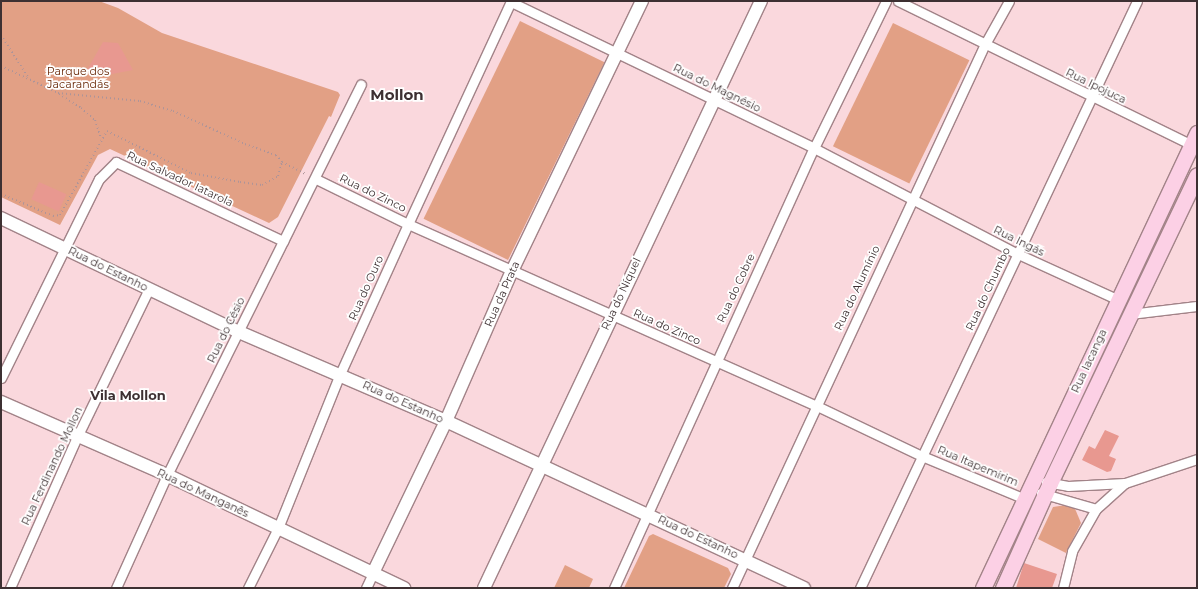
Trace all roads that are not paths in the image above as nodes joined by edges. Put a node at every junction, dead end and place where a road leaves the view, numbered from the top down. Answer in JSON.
{"nodes":[{"id":1,"x":642,"y":1,"type":"edge"},
{"id":2,"x":761,"y":1,"type":"edge"},
{"id":3,"x":886,"y":1,"type":"edge"},
{"id":4,"x":898,"y":1,"type":"edge"},
{"id":5,"x":1009,"y":1,"type":"edge"},
{"id":6,"x":1137,"y":1,"type":"edge"},
{"id":7,"x":511,"y":2,"type":"edge"},
{"id":8,"x":984,"y":44,"type":"junction"},
{"id":9,"x":616,"y":54,"type":"junction"},
{"id":10,"x":361,"y":85,"type":"dead end"},
{"id":11,"x":1090,"y":96,"type":"junction"},
{"id":12,"x":713,"y":98,"type":"junction"},
{"id":13,"x":1195,"y":142,"type":"edge"},
{"id":14,"x":814,"y":148,"type":"junction"},
{"id":15,"x":1197,"y":175,"type":"edge"},
{"id":16,"x":316,"y":179,"type":"junction"},
{"id":17,"x":1172,"y":186,"type":"junction"},
{"id":18,"x":1188,"y":192,"type":"junction"},
{"id":19,"x":912,"y":198,"type":"junction"},
{"id":20,"x":1,"y":218,"type":"edge"},
{"id":21,"x":408,"y":224,"type":"junction"},
{"id":22,"x":283,"y":241,"type":"junction"},
{"id":23,"x":63,"y":248,"type":"junction"},
{"id":24,"x":1018,"y":254,"type":"junction"},
{"id":25,"x":512,"y":270,"type":"junction"},
{"id":26,"x":149,"y":289,"type":"junction"},
{"id":27,"x":1119,"y":300,"type":"junction"},
{"id":28,"x":1197,"y":306,"type":"edge"},
{"id":29,"x":1131,"y":310,"type":"junction"},
{"id":30,"x":611,"y":315,"type":"junction"},
{"id":31,"x":1106,"y":326,"type":"junction"},
{"id":32,"x":239,"y":332,"type":"junction"},
{"id":33,"x":1120,"y":333,"type":"junction"},
{"id":34,"x":716,"y":362,"type":"junction"},
{"id":35,"x":340,"y":374,"type":"junction"},
{"id":36,"x":1,"y":378,"type":"edge"},
{"id":37,"x":1,"y":402,"type":"edge"},
{"id":38,"x":817,"y":406,"type":"junction"},
{"id":39,"x":446,"y":421,"type":"junction"},
{"id":40,"x":77,"y":438,"type":"junction"},
{"id":41,"x":922,"y":456,"type":"junction"},
{"id":42,"x":1197,"y":459,"type":"edge"},
{"id":43,"x":542,"y":465,"type":"junction"},
{"id":44,"x":167,"y":475,"type":"junction"},
{"id":45,"x":1125,"y":483,"type":"junction"},
{"id":46,"x":1047,"y":488,"type":"junction"},
{"id":47,"x":1029,"y":490,"type":"junction"},
{"id":48,"x":1096,"y":509,"type":"junction"},
{"id":49,"x":1036,"y":513,"type":"junction"},
{"id":50,"x":649,"y":514,"type":"junction"},
{"id":51,"x":278,"y":528,"type":"junction"},
{"id":52,"x":746,"y":559,"type":"junction"},
{"id":53,"x":373,"y":574,"type":"junction"},
{"id":54,"x":10,"y":588,"type":"edge"},
{"id":55,"x":116,"y":588,"type":"edge"},
{"id":56,"x":248,"y":588,"type":"edge"},
{"id":57,"x":366,"y":588,"type":"edge"},
{"id":58,"x":404,"y":588,"type":"edge"},
{"id":59,"x":484,"y":588,"type":"edge"},
{"id":60,"x":614,"y":588,"type":"edge"},
{"id":61,"x":732,"y":588,"type":"edge"},
{"id":62,"x":804,"y":588,"type":"edge"},
{"id":63,"x":860,"y":588,"type":"edge"},
{"id":64,"x":983,"y":588,"type":"edge"},
{"id":65,"x":1003,"y":588,"type":"edge"},
{"id":66,"x":1063,"y":588,"type":"edge"}],
"edges":[{"from":1,"to":9,"type":"street","name":"Rua da Prata"},
{"from":2,"to":12,"type":"street","name":"Rua do Níquel"},
{"from":3,"to":14,"type":"street","name":"Rua do Cobre"},
{"from":4,"to":8,"type":"street","name":"Rua Ipojuca"},
{"from":5,"to":8,"type":"street","name":"Rua do Alumínio"},
{"from":6,"to":11,"type":"street","name":"Rua do Chumbo"},
{"from":7,"to":9,"type":"street","name":"Rua do Magnésio"},
{"from":7,"to":21,"type":"street","name":"Rua do Ouro"},
{"from":8,"to":11,"type":"street","name":"Rua Ipojuca"},
{"from":8,"to":19,"type":"street","name":"Rua do Alumínio"},
{"from":9,"to":12,"type":"street","name":"Rua do Magnésio"},
{"from":9,"to":25,"type":"street","name":"Rua da Prata"},
{"from":10,"to":16,"type":"street","name":"Rua do Césio"},
{"from":11,"to":13,"type":"street","name":"Rua Ipojuca"},
{"from":11,"to":24,"type":"street","name":"Rua do Chumbo"},
{"from":12,"to":14,"type":"street","name":"Rua do Magnésio"},
{"from":12,"to":30,"type":"street","name":"Rua do Níquel"},
{"from":13,"to":17,"type":"main road","name":"Rua Iacanga"},
{"from":14,"to":19,"type":"street","name":"Rua do Magnésio"},
{"from":14,"to":34,"type":"street","name":"Rua do Cobre"},
{"from":15,"to":18,"type":"main road","name":"Rua Iacanga"},
{"from":16,"to":21,"type":"street","name":"Rua do Zinco"},
{"from":16,"to":22,"type":"street","name":"Rua do Césio"},
{"from":17,"to":18,"type":"main road"},
{"from":17,"to":27,"type":"main road","name":"Rua Iacanga"},
{"from":18,"to":29,"type":"main road","name":"Rua Iacanga"},
{"from":19,"to":24,"type":"street","name":"Rua Ingás"},
{"from":19,"to":38,"type":"street","name":"Rua do Alumínio"},
{"from":20,"to":23,"type":"street","name":"Rua do Estanho"},
{"from":21,"to":25,"type":"street","name":"Rua do Zinco"},
{"from":21,"to":35,"type":"street","name":"Rua do Ouro"},
{"from":22,"to":23,"type":"street","name":"Rua Salvador Iatarola"},
{"from":22,"to":32,"type":"street","name":"Rua do Césio"},
{"from":23,"to":26,"type":"street","name":"Rua do Estanho"},
{"from":23,"to":36,"type":"street"},
{"from":24,"to":27,"type":"street","name":"Rua Ingás"},
{"from":24,"to":41,"type":"street","name":"Rua do Chumbo"},
{"from":25,"to":30,"type":"street","name":"Rua do Zinco"},
{"from":25,"to":39,"type":"street","name":"Rua da Prata"},
{"from":26,"to":32,"type":"street","name":"Rua do Estanho"},
{"from":26,"to":40,"type":"street","name":"Rua Ferdinando Mollon"},
{"from":27,"to":29,"type":"main road"},
{"from":27,"to":31,"type":"main road","name":"Rua Iacanga"},
{"from":28,"to":29,"type":"street"},
{"from":29,"to":33,"type":"main road","name":"Rua Iacanga"},
{"from":30,"to":34,"type":"street","name":"Rua do Zinco"},
{"from":30,"to":43,"type":"street","name":"Rua do Níquel"},
{"from":31,"to":33,"type":"main road"},
{"from":31,"to":47,"type":"main road","name":"Rua Iacanga"},
{"from":32,"to":35,"type":"street","name":"Rua do Estanho"},
{"from":32,"to":44,"type":"street","name":"Rua do Césio"},
{"from":33,"to":46,"type":"main road","name":"Rua Iacanga"},
{"from":34,"to":38,"type":"street","name":"Rua do Zinco"},
{"from":34,"to":50,"type":"street","name":"Rua do Cobre"},
{"from":35,"to":39,"type":"street","name":"Rua do Estanho"},
{"from":35,"to":51,"type":"street","name":"Rua do Ouro"},
{"from":37,"to":40,"type":"street","name":"Rua do Manganês"},
{"from":38,"to":41,"type":"street","name":"Rua do Zinco"},
{"from":38,"to":52,"type":"street","name":"Rua do Alumínio"},
{"from":39,"to":43,"type":"street","name":"Rua do Estanho"},
{"from":39,"to":53,"type":"street","name":"Rua da Prata"},
{"from":40,"to":44,"type":"street","name":"Rua do Manganês"},
{"from":40,"to":54,"type":"street","name":"Rua Ferdinando Mollon"},
{"from":41,"to":47,"type":"street","name":"Rua Itapemirim"},
{"from":41,"to":63,"type":"street","name":"Rua do Chumbo"},
{"from":42,"to":45,"type":"street","name":"Rua Itapemirim"},
{"from":43,"to":50,"type":"street","name":"Rua do Estanho"},
{"from":43,"to":59,"type":"street","name":"Rua do Níquel"},
{"from":44,"to":51,"type":"street","name":"Rua do Manganês"},
{"from":44,"to":55,"type":"street","name":"Rua do Césio"},
{"from":45,"to":46,"type":"street","name":"Rua Itapemirim"},
{"from":45,"to":48,"type":"street"},
{"from":46,"to":47,"type":"street","name":"Rua Itapemirim"},
{"from":46,"to":48,"type":"street","name":"Rua Itapemirim"},
{"from":46,"to":49,"type":"main road","name":"Rua Iacanga"},
{"from":47,"to":49,"type":"main road"},
{"from":47,"to":64,"type":"main road","name":"Rua Iacanga"},
{"from":48,"to":66,"type":"street"},
{"from":49,"to":65,"type":"main road","name":"Rua Iacanga"},
{"from":50,"to":52,"type":"street","name":"Rua do Estanho"},
{"from":50,"to":60,"type":"street","name":"Rua do Cobre"},
{"from":51,"to":53,"type":"street","name":"Rua do Manganês"},
{"from":51,"to":56,"type":"street","name":"Rua do Ouro"},
{"from":52,"to":61,"type":"street","name":"Rua do Alumínio"},
{"from":52,"to":62,"type":"street","name":"Rua do Estanho"},
{"from":53,"to":57,"type":"street","name":"Rua da Prata"},
{"from":53,"to":58,"type":"street","name":"Rua do Manganês"}]}
